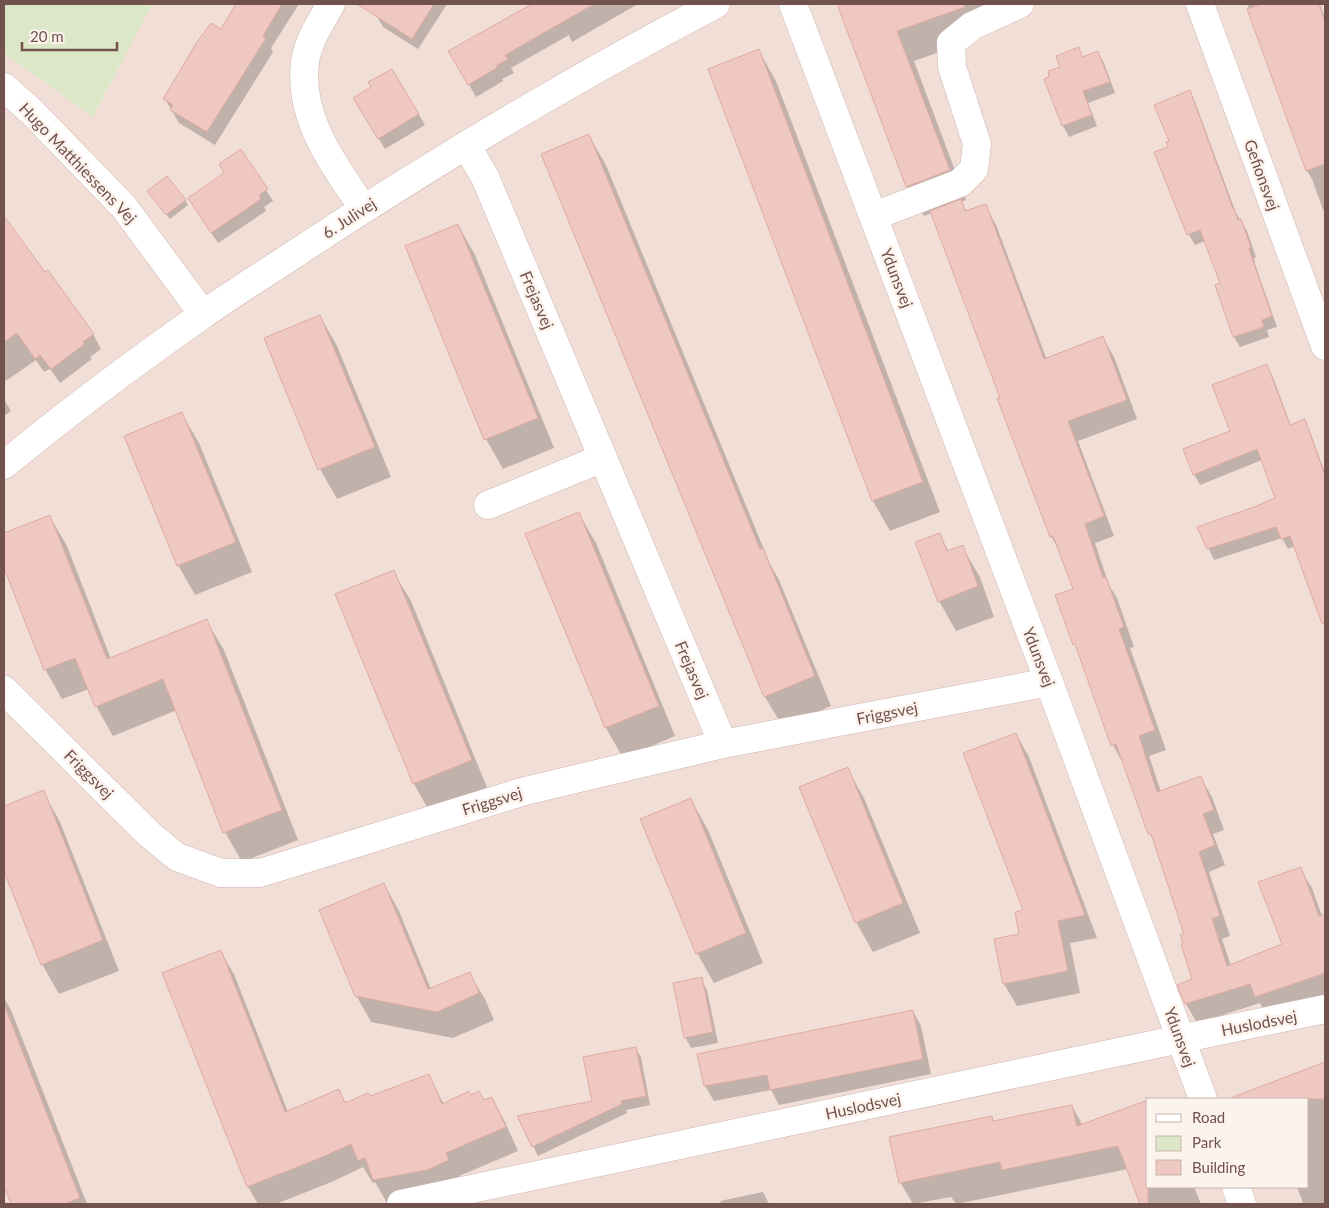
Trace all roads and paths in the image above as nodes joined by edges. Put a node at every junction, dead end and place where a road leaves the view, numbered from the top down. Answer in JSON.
{"nodes":[{"id":1,"x":331,"y":4,"type":"edge"},
{"id":2,"x":716,"y":4,"type":"edge"},
{"id":3,"x":792,"y":4,"type":"edge"},
{"id":4,"x":1020,"y":4,"type":"edge"},
{"id":5,"x":1200,"y":4,"type":"edge"},
{"id":6,"x":4,"y":87,"type":"edge"},
{"id":7,"x":466,"y":145,"type":"junction"},
{"id":8,"x":363,"y":208,"type":"junction"},
{"id":9,"x":874,"y":216,"type":"junction"},
{"id":10,"x":202,"y":314,"type":"junction"},
{"id":11,"x":1325,"y":346,"type":"edge"},
{"id":12,"x":603,"y":458,"type":"junction"},
{"id":13,"x":4,"y":465,"type":"edge"},
{"id":14,"x":488,"y":505,"type":"dead end"},
{"id":15,"x":1049,"y":682,"type":"junction"},
{"id":16,"x":4,"y":690,"type":"edge"},
{"id":17,"x":723,"y":744,"type":"junction"},
{"id":18,"x":1325,"y":1009,"type":"edge"},
{"id":19,"x":1180,"y":1039,"type":"junction"},
{"id":20,"x":1203,"y":1098,"type":"edge"},
{"id":21,"x":1236,"y":1188,"type":"edge"},
{"id":22,"x":401,"y":1204,"type":"edge"},
{"id":23,"x":1242,"y":1204,"type":"edge"}],
"edges":[{"from":1,"to":8,"type":"street"},
{"from":2,"to":7,"type":"street","name":"6. Julivej"},
{"from":3,"to":9,"type":"street","name":"Ydunsvej"},
{"from":4,"to":9,"type":"street"},
{"from":5,"to":11,"type":"street","name":"Gefionsvej"},
{"from":6,"to":10,"type":"street","name":"Hugo Matthiessens Vej"},
{"from":7,"to":8,"type":"street","name":"6. Julivej"},
{"from":7,"to":12,"type":"street","name":"Frejasvej"},
{"from":8,"to":10,"type":"street","name":"6. Julivej"},
{"from":9,"to":15,"type":"street","name":"Ydunsvej"},
{"from":10,"to":13,"type":"street","name":"6. Julivej"},
{"from":12,"to":14,"type":"street"},
{"from":12,"to":17,"type":"street","name":"Frejasvej"},
{"from":15,"to":17,"type":"street","name":"Friggsvej"},
{"from":15,"to":19,"type":"street","name":"Ydunsvej"},
{"from":16,"to":17,"type":"street","name":"Friggsvej"},
{"from":18,"to":19,"type":"street","name":"Huslodsvej"},
{"from":19,"to":20,"type":"street","name":"Ydunsvej"},
{"from":19,"to":22,"type":"street","name":"Huslodsvej"},
{"from":21,"to":23,"type":"street"}]}
